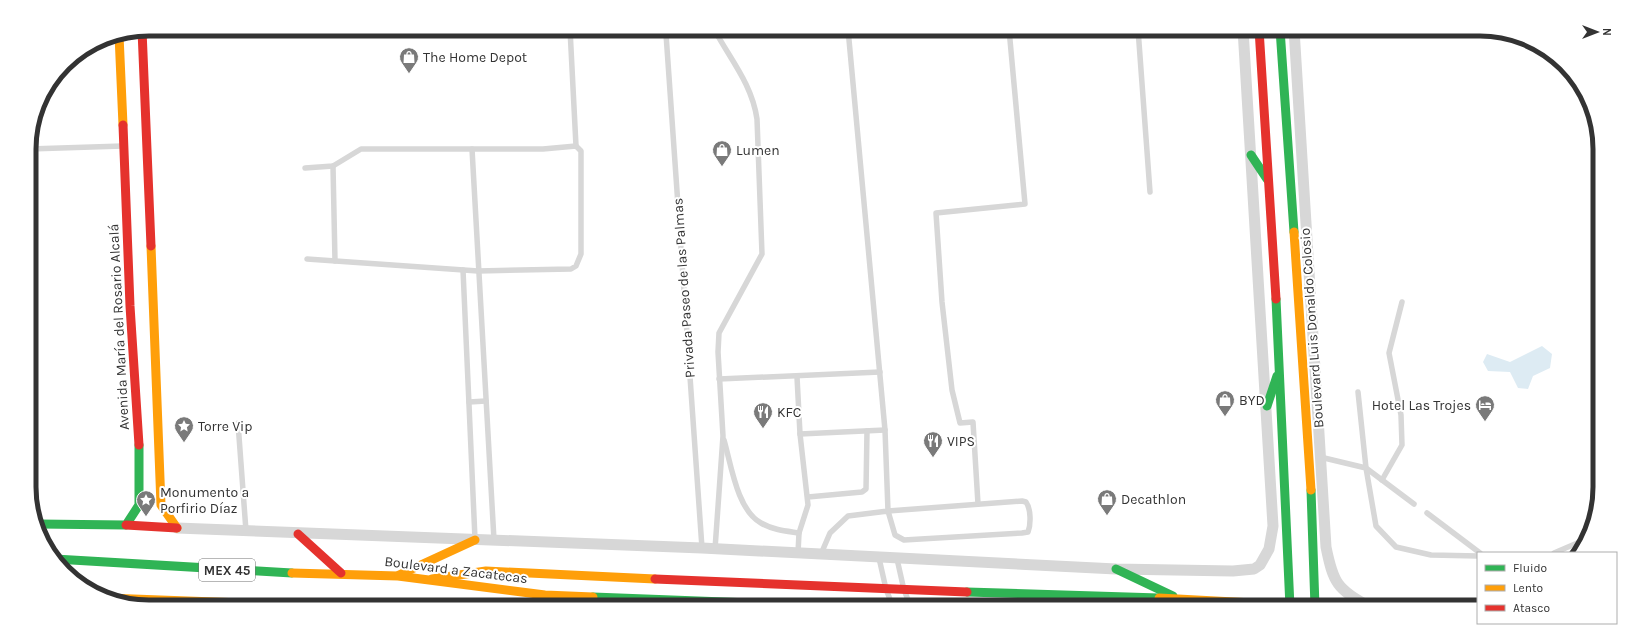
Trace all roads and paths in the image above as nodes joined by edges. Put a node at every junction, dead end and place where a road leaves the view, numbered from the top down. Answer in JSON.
{"nodes":[{"id":1,"x":142,"y":36,"type":"edge"},
{"id":2,"x":570,"y":36,"type":"edge"},
{"id":3,"x":666,"y":36,"type":"edge"},
{"id":4,"x":718,"y":36,"type":"edge"},
{"id":5,"x":849,"y":36,"type":"edge"},
{"id":6,"x":1010,"y":36,"type":"edge"},
{"id":7,"x":1139,"y":36,"type":"edge"},
{"id":8,"x":1244,"y":36,"type":"edge"},
{"id":9,"x":1260,"y":36,"type":"edge"},
{"id":10,"x":1280,"y":36,"type":"edge"},
{"id":11,"x":1294,"y":36,"type":"edge"},
{"id":12,"x":119,"y":40,"type":"edge"},
{"id":13,"x":123,"y":146,"type":"junction"},
{"id":14,"x":576,"y":146,"type":"junction"},
{"id":15,"x":36,"y":149,"type":"edge"},
{"id":16,"x":472,"y":149,"type":"junction"},
{"id":17,"x":1252,"y":154,"type":"junction"},
{"id":18,"x":333,"y":166,"type":"junction"},
{"id":19,"x":305,"y":168,"type":"dead end"},
{"id":20,"x":1268,"y":181,"type":"junction"},
{"id":21,"x":1150,"y":192,"type":"dead end"},
{"id":22,"x":307,"y":259,"type":"dead end"},
{"id":23,"x":336,"y":261,"type":"junction"},
{"id":24,"x":463,"y":270,"type":"junction"},
{"id":25,"x":478,"y":271,"type":"junction"},
{"id":26,"x":1402,"y":302,"type":"dead end"},
{"id":27,"x":141,"y":304,"type":"junction"},
{"id":28,"x":1299,"y":310,"type":"junction"},
{"id":29,"x":1312,"y":326,"type":"junction"},
{"id":30,"x":1280,"y":368,"type":"junction"},
{"id":31,"x":880,"y":372,"type":"junction"},
{"id":32,"x":797,"y":377,"type":"junction"},
{"id":33,"x":719,"y":380,"type":"junction"},
{"id":34,"x":1358,"y":392,"type":"dead end"},
{"id":35,"x":486,"y":401,"type":"junction"},
{"id":36,"x":469,"y":402,"type":"junction"},
{"id":37,"x":1267,"y":406,"type":"junction"},
{"id":38,"x":238,"y":423,"type":"dead end"},
{"id":39,"x":885,"y":430,"type":"junction"},
{"id":40,"x":867,"y":431,"type":"junction"},
{"id":41,"x":800,"y":434,"type":"junction"},
{"id":42,"x":723,"y":436,"type":"junction"},
{"id":43,"x":140,"y":456,"type":"junction"},
{"id":44,"x":1320,"y":457,"type":"junction"},
{"id":45,"x":159,"y":463,"type":"junction"},
{"id":46,"x":1366,"y":468,"type":"junction"},
{"id":47,"x":1382,"y":480,"type":"junction"},
{"id":48,"x":1322,"y":481,"type":"junction"},
{"id":49,"x":808,"y":497,"type":"junction"},
{"id":50,"x":978,"y":504,"type":"junction"},
{"id":51,"x":1312,"y":504,"type":"junction"},
{"id":52,"x":1414,"y":504,"type":"dead end"},
{"id":53,"x":888,"y":511,"type":"junction"},
{"id":54,"x":1427,"y":513,"type":"dead end"},
{"id":55,"x":42,"y":524,"type":"edge"},
{"id":56,"x":126,"y":526,"type":"junction"},
{"id":57,"x":177,"y":528,"type":"junction"},
{"id":58,"x":246,"y":531,"type":"junction"},
{"id":59,"x":799,"y":533,"type":"junction"},
{"id":60,"x":298,"y":534,"type":"junction"},
{"id":61,"x":475,"y":540,"type":"junction"},
{"id":62,"x":494,"y":541,"type":"junction"},
{"id":63,"x":1578,"y":543,"type":"edge"},
{"id":64,"x":702,"y":548,"type":"junction"},
{"id":65,"x":715,"y":548,"type":"junction"},
{"id":66,"x":1479,"y":552,"type":"edge"},
{"id":67,"x":1556,"y":552,"type":"edge"},
{"id":68,"x":798,"y":553,"type":"junction"},
{"id":69,"x":821,"y":554,"type":"junction"},
{"id":70,"x":1477,"y":556,"type":"edge"},
{"id":71,"x":879,"y":558,"type":"junction"},
{"id":72,"x":62,"y":559,"type":"edge"},
{"id":73,"x":897,"y":559,"type":"junction"},
{"id":74,"x":1116,"y":569,"type":"junction"},
{"id":75,"x":341,"y":573,"type":"junction"},
{"id":76,"x":398,"y":576,"type":"junction"},
{"id":77,"x":432,"y":579,"type":"junction"},
{"id":78,"x":886,"y":589,"type":"junction"},
{"id":79,"x":904,"y":590,"type":"junction"},
{"id":80,"x":138,"y":599,"type":"edge"},
{"id":81,"x":1178,"y":599,"type":"junction"},
{"id":82,"x":157,"y":600,"type":"edge"},
{"id":83,"x":687,"y":600,"type":"edge"},
{"id":84,"x":890,"y":600,"type":"edge"},
{"id":85,"x":908,"y":600,"type":"edge"},
{"id":86,"x":1194,"y":600,"type":"edge"},
{"id":87,"x":1290,"y":600,"type":"edge"},
{"id":88,"x":1315,"y":600,"type":"edge"},
{"id":89,"x":1358,"y":600,"type":"edge"}],
"edges":[{"from":1,"to":27,"type":"main road","name":"Avenida María del Rosario Alcalá"},
{"from":2,"to":14,"type":"lane"},
{"from":3,"to":64,"type":"lane","name":"Privada Paseo de las Palmas"},
{"from":4,"to":33,"type":"lane"},
{"from":5,"to":31,"type":"lane"},
{"from":6,"to":50,"type":"lane"},
{"from":7,"to":21,"type":"lane"},
{"from":8,"to":17,"type":"street"},
{"from":9,"to":20,"type":"main road"},
{"from":10,"to":28,"type":"main road","name":"Boulevard Luis Donaldo Colosio"},
{"from":11,"to":29,"type":"street","name":"Boulevard Luis Donaldo Colosio"},
{"from":12,"to":13,"type":"main road","name":"Avenida María del Rosario Alcalá"},
{"from":13,"to":15,"type":"lane"},
{"from":13,"to":27,"type":"main road","name":"Avenida María del Rosario Alcalá"},
{"from":14,"to":16,"type":"lane"},
{"from":14,"to":25,"type":"lane"},
{"from":16,"to":18,"type":"lane"},
{"from":16,"to":25,"type":"lane"},
{"from":17,"to":20,"type":"main road"},
{"from":17,"to":37,"type":"street"},
{"from":18,"to":19,"type":"lane"},
{"from":18,"to":23,"type":"lane"},
{"from":20,"to":30,"type":"main road"},
{"from":22,"to":23,"type":"lane"},
{"from":23,"to":24,"type":"lane"},
{"from":24,"to":25,"type":"lane"},
{"from":24,"to":36,"type":"lane"},
{"from":25,"to":35,"type":"lane"},
{"from":26,"to":47,"type":"lane"},
{"from":27,"to":43,"type":"main road","name":"Avenida María del Rosario Alcalá"},
{"from":27,"to":45,"type":"main road","name":"Avenida María del Rosario Alcalá"},
{"from":28,"to":29,"type":"main road"},
{"from":28,"to":51,"type":"main road","name":"Boulevard Luis Donaldo Colosio"},
{"from":29,"to":44,"type":"street","name":"Boulevard Luis Donaldo Colosio"},
{"from":30,"to":37,"type":"main road"},
{"from":30,"to":87,"type":"main road"},
{"from":31,"to":32,"type":"lane"},
{"from":31,"to":39,"type":"lane"},
{"from":32,"to":33,"type":"lane"},
{"from":32,"to":41,"type":"lane"},
{"from":33,"to":42,"type":"lane"},
{"from":34,"to":46,"type":"lane"},
{"from":35,"to":36,"type":"lane"},
{"from":35,"to":62,"type":"lane"},
{"from":36,"to":61,"type":"lane"},
{"from":37,"to":74,"type":"street"},
{"from":38,"to":58,"type":"lane"},
{"from":39,"to":40,"type":"lane"},
{"from":39,"to":53,"type":"lane"},
{"from":40,"to":41,"type":"lane"},
{"from":40,"to":49,"type":"lane"},
{"from":41,"to":49,"type":"lane"},
{"from":42,"to":59,"type":"lane"},
{"from":42,"to":65,"type":"lane"},
{"from":43,"to":45,"type":"main road"},
{"from":43,"to":56,"type":"main road","name":"Avenida María del Rosario Alcalá"},
{"from":44,"to":46,"type":"lane"},
{"from":44,"to":48,"type":"street","name":"Boulevard Luis Donaldo Colosio"},
{"from":45,"to":57,"type":"main road","name":"Avenida María del Rosario Alcalá"},
{"from":46,"to":47,"type":"lane"},
{"from":46,"to":70,"type":"lane"},
{"from":47,"to":52,"type":"lane"},
{"from":48,"to":51,"type":"main road"},
{"from":48,"to":89,"type":"street","name":"Boulevard Luis Donaldo Colosio"},
{"from":49,"to":59,"type":"lane"},
{"from":50,"to":53,"type":"lane"},
{"from":50,"to":53,"type":"lane"},
{"from":51,"to":88,"type":"main road","name":"Boulevard Luis Donaldo Colosio"},
{"from":53,"to":69,"type":"lane"},
{"from":54,"to":66,"type":"lane"},
{"from":55,"to":56,"type":"main road"},
{"from":56,"to":57,"type":"main road"},
{"from":57,"to":58,"type":"street"},
{"from":58,"to":60,"type":"street"},
{"from":59,"to":68,"type":"lane"},
{"from":60,"to":61,"type":"street"},
{"from":60,"to":75,"type":"main road"},
{"from":61,"to":62,"type":"street"},
{"from":61,"to":76,"type":"main road"},
{"from":62,"to":64,"type":"street"},
{"from":63,"to":67,"type":"lane"},
{"from":64,"to":65,"type":"street"},
{"from":65,"to":68,"type":"street"},
{"from":68,"to":69,"type":"street"},
{"from":69,"to":71,"type":"street"},
{"from":71,"to":73,"type":"street"},
{"from":71,"to":78,"type":"lane"},
{"from":72,"to":75,"type":"main road","name":"Boulevard a Zacatecas","number":"MEX 45"},
{"from":73,"to":74,"type":"street"},
{"from":73,"to":79,"type":"lane"},
{"from":74,"to":81,"type":"main road"},
{"from":75,"to":76,"type":"main road","name":"Boulevard a Zacatecas","number":"MEX 45"},
{"from":76,"to":77,"type":"main road","name":"Boulevard a Zacatecas","number":"MEX 45"},
{"from":77,"to":78,"type":"main road"},
{"from":77,"to":83,"type":"main road","name":"Boulevard a Zacatecas","number":"MEX 45"},
{"from":78,"to":79,"type":"main road"},
{"from":78,"to":84,"type":"lane"},
{"from":79,"to":81,"type":"main road"},
{"from":79,"to":85,"type":"lane"},
{"from":80,"to":82,"type":"main road","number":"MEX 45"},
{"from":81,"to":86,"type":"main road"}]}
